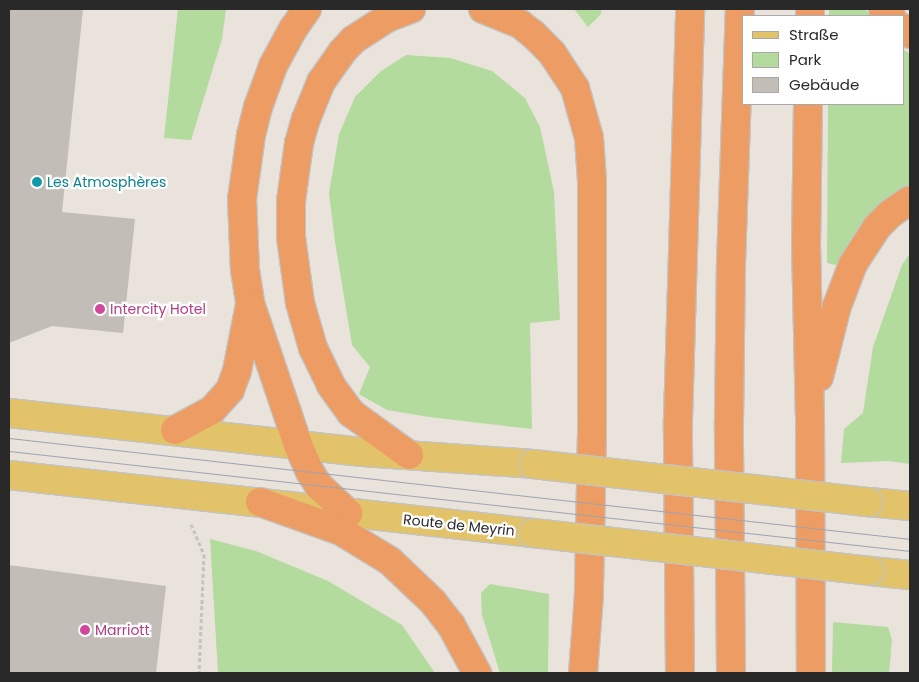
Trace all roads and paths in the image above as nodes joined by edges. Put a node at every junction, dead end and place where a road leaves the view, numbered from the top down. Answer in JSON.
{"nodes":[{"id":1,"x":307,"y":9,"type":"edge"},
{"id":2,"x":411,"y":9,"type":"edge"},
{"id":3,"x":483,"y":9,"type":"edge"},
{"id":4,"x":674,"y":9,"type":"edge"},
{"id":5,"x":690,"y":9,"type":"edge"},
{"id":6,"x":740,"y":9,"type":"edge"},
{"id":7,"x":808,"y":105,"type":"edge"},
{"id":8,"x":685,"y":165,"type":"junction"},
{"id":9,"x":910,"y":200,"type":"edge"},
{"id":10,"x":250,"y":303,"type":"junction"},
{"id":11,"x":9,"y":413,"type":"edge"},
{"id":12,"x":810,"y":415,"type":"junction"},
{"id":13,"x":175,"y":430,"type":"junction"},
{"id":14,"x":298,"y":445,"type":"junction"},
{"id":15,"x":409,"y":455,"type":"junction"},
{"id":16,"x":9,"y":475,"type":"edge"},
{"id":17,"x":260,"y":502,"type":"junction"},
{"id":18,"x":910,"y":506,"type":"edge"},
{"id":19,"x":348,"y":513,"type":"junction"},
{"id":20,"x":190,"y":523,"type":"dead end"},
{"id":21,"x":910,"y":575,"type":"edge"},
{"id":22,"x":199,"y":673,"type":"edge"},
{"id":23,"x":477,"y":673,"type":"edge"},
{"id":24,"x":583,"y":673,"type":"edge"},
{"id":25,"x":680,"y":673,"type":"edge"},
{"id":26,"x":731,"y":673,"type":"edge"},
{"id":27,"x":811,"y":673,"type":"edge"}],
"edges":[{"from":1,"to":10,"type":"highway"},
{"from":2,"to":15,"type":"highway"},
{"from":3,"to":24,"type":"highway"},
{"from":4,"to":8,"type":"highway"},
{"from":5,"to":8,"type":"highway"},
{"from":6,"to":26,"type":"highway"},
{"from":7,"to":12,"type":"highway"},
{"from":8,"to":25,"type":"highway"},
{"from":9,"to":12,"type":"highway"},
{"from":10,"to":13,"type":"highway"},
{"from":10,"to":14,"type":"highway"},
{"from":11,"to":13,"type":"main road"},
{"from":12,"to":27,"type":"highway"},
{"from":13,"to":14,"type":"main road"},
{"from":14,"to":15,"type":"main road"},
{"from":14,"to":19,"type":"highway"},
{"from":15,"to":18,"type":"main road","bridge":true},
{"from":16,"to":17,"type":"main road","name":"Route de Meyrin"},
{"from":17,"to":19,"type":"main road","name":"Route de Meyrin"},
{"from":17,"to":23,"type":"highway"},
{"from":19,"to":21,"type":"main road","name":"Route de Meyrin","bridge":true},
{"from":20,"to":22,"type":"path"}]}
